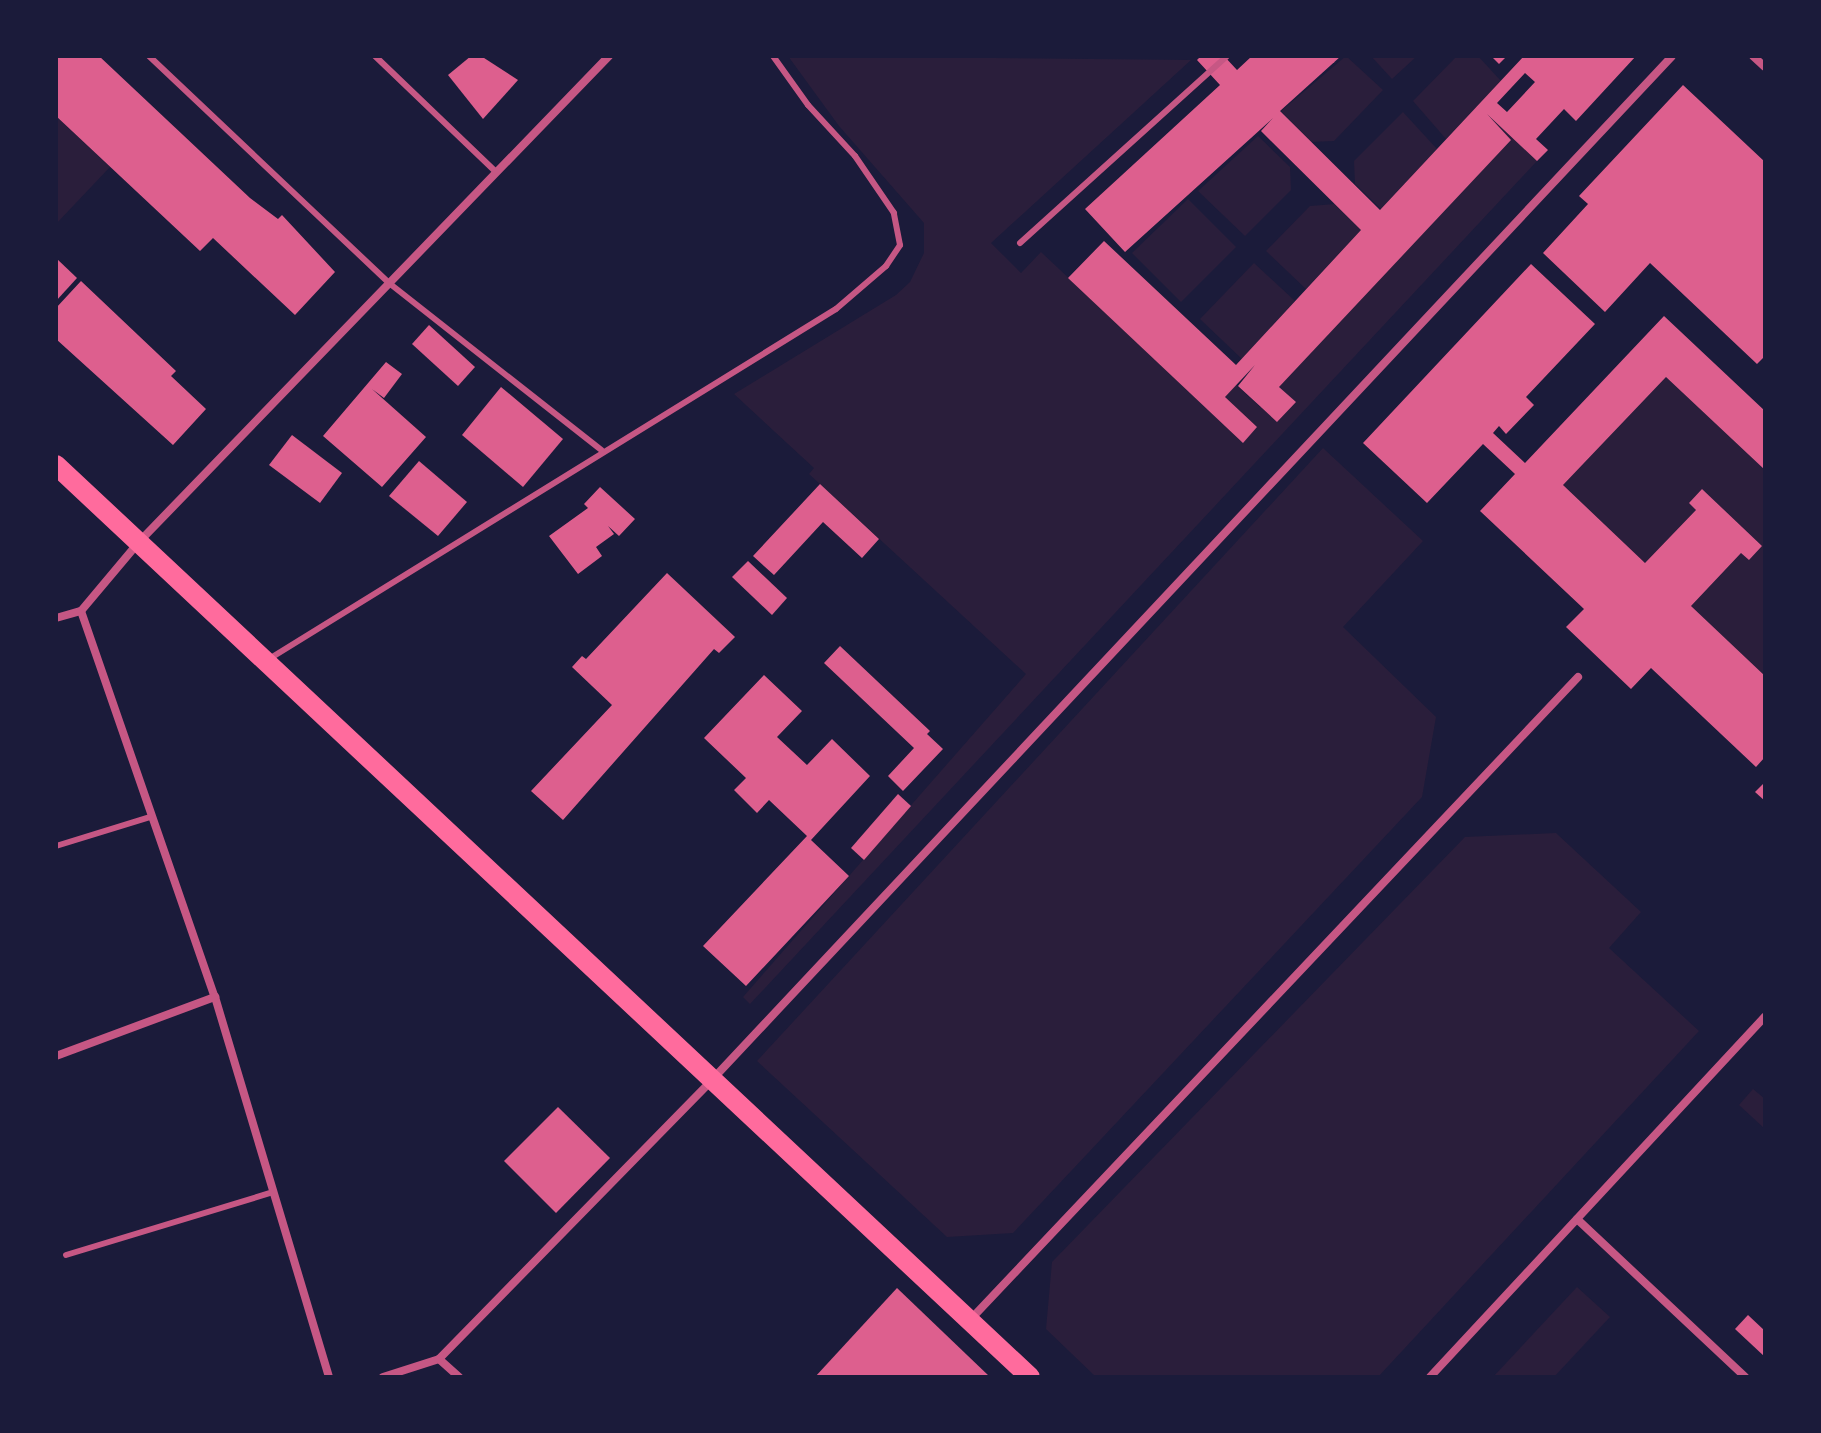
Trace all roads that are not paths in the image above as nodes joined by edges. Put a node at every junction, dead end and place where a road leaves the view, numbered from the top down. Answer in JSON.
{"nodes":[{"id":1,"x":149,"y":56,"type":"edge"},
{"id":2,"x":375,"y":56,"type":"edge"},
{"id":3,"x":609,"y":56,"type":"edge"},
{"id":4,"x":773,"y":56,"type":"edge"},
{"id":5,"x":1227,"y":56,"type":"edge"},
{"id":6,"x":1672,"y":56,"type":"edge"},
{"id":7,"x":1753,"y":56,"type":"edge"},
{"id":8,"x":1765,"y":67,"type":"edge"},
{"id":9,"x":496,"y":172,"type":"junction"},
{"id":10,"x":1020,"y":243,"type":"dead end"},
{"id":11,"x":389,"y":283,"type":"junction"},
{"id":12,"x":601,"y":450,"type":"junction"},
{"id":13,"x":56,"y":465,"type":"edge"},
{"id":14,"x":138,"y":543,"type":"junction"},
{"id":15,"x":81,"y":611,"type":"junction"},
{"id":16,"x":56,"y":618,"type":"edge"},
{"id":17,"x":267,"y":661,"type":"junction"},
{"id":18,"x":1578,"y":677,"type":"dead end"},
{"id":19,"x":150,"y":817,"type":"junction"},
{"id":20,"x":56,"y":846,"type":"edge"},
{"id":21,"x":215,"y":997,"type":"junction"},
{"id":22,"x":1765,"y":1017,"type":"edge"},
{"id":23,"x":56,"y":1056,"type":"edge"},
{"id":24,"x":710,"y":1082,"type":"junction"},
{"id":25,"x":273,"y":1192,"type":"junction"},
{"id":26,"x":1577,"y":1219,"type":"junction"},
{"id":27,"x":66,"y":1255,"type":"dead end"},
{"id":28,"x":969,"y":1320,"type":"junction"},
{"id":29,"x":439,"y":1359,"type":"junction"},
{"id":30,"x":329,"y":1377,"type":"edge"},
{"id":31,"x":383,"y":1377,"type":"edge"},
{"id":32,"x":459,"y":1377,"type":"edge"},
{"id":33,"x":1030,"y":1377,"type":"edge"},
{"id":34,"x":1430,"y":1377,"type":"edge"},
{"id":35,"x":1745,"y":1377,"type":"edge"}],
"edges":[{"from":1,"to":11,"type":"lane"},
{"from":2,"to":9,"type":"lane"},
{"from":3,"to":9,"type":"street"},
{"from":4,"to":12,"type":"lane"},
{"from":5,"to":10,"type":"lane"},
{"from":6,"to":24,"type":"street"},
{"from":7,"to":8,"type":"street"},
{"from":9,"to":11,"type":"street"},
{"from":11,"to":12,"type":"lane"},
{"from":11,"to":14,"type":"street"},
{"from":12,"to":17,"type":"lane"},
{"from":13,"to":14,"type":"main road"},
{"from":14,"to":15,"type":"street"},
{"from":14,"to":17,"type":"main road"},
{"from":15,"to":16,"type":"street"},
{"from":15,"to":19,"type":"street"},
{"from":17,"to":24,"type":"main road"},
{"from":18,"to":28,"type":"street"},
{"from":19,"to":20,"type":"lane"},
{"from":19,"to":21,"type":"street"},
{"from":21,"to":23,"type":"street"},
{"from":21,"to":25,"type":"street"},
{"from":22,"to":26,"type":"street"},
{"from":24,"to":28,"type":"main road"},
{"from":24,"to":29,"type":"street"},
{"from":25,"to":27,"type":"lane"},
{"from":25,"to":30,"type":"street"},
{"from":26,"to":34,"type":"street"},
{"from":26,"to":35,"type":"street"},
{"from":28,"to":33,"type":"main road"},
{"from":29,"to":31,"type":"street"},
{"from":29,"to":32,"type":"street"}]}
